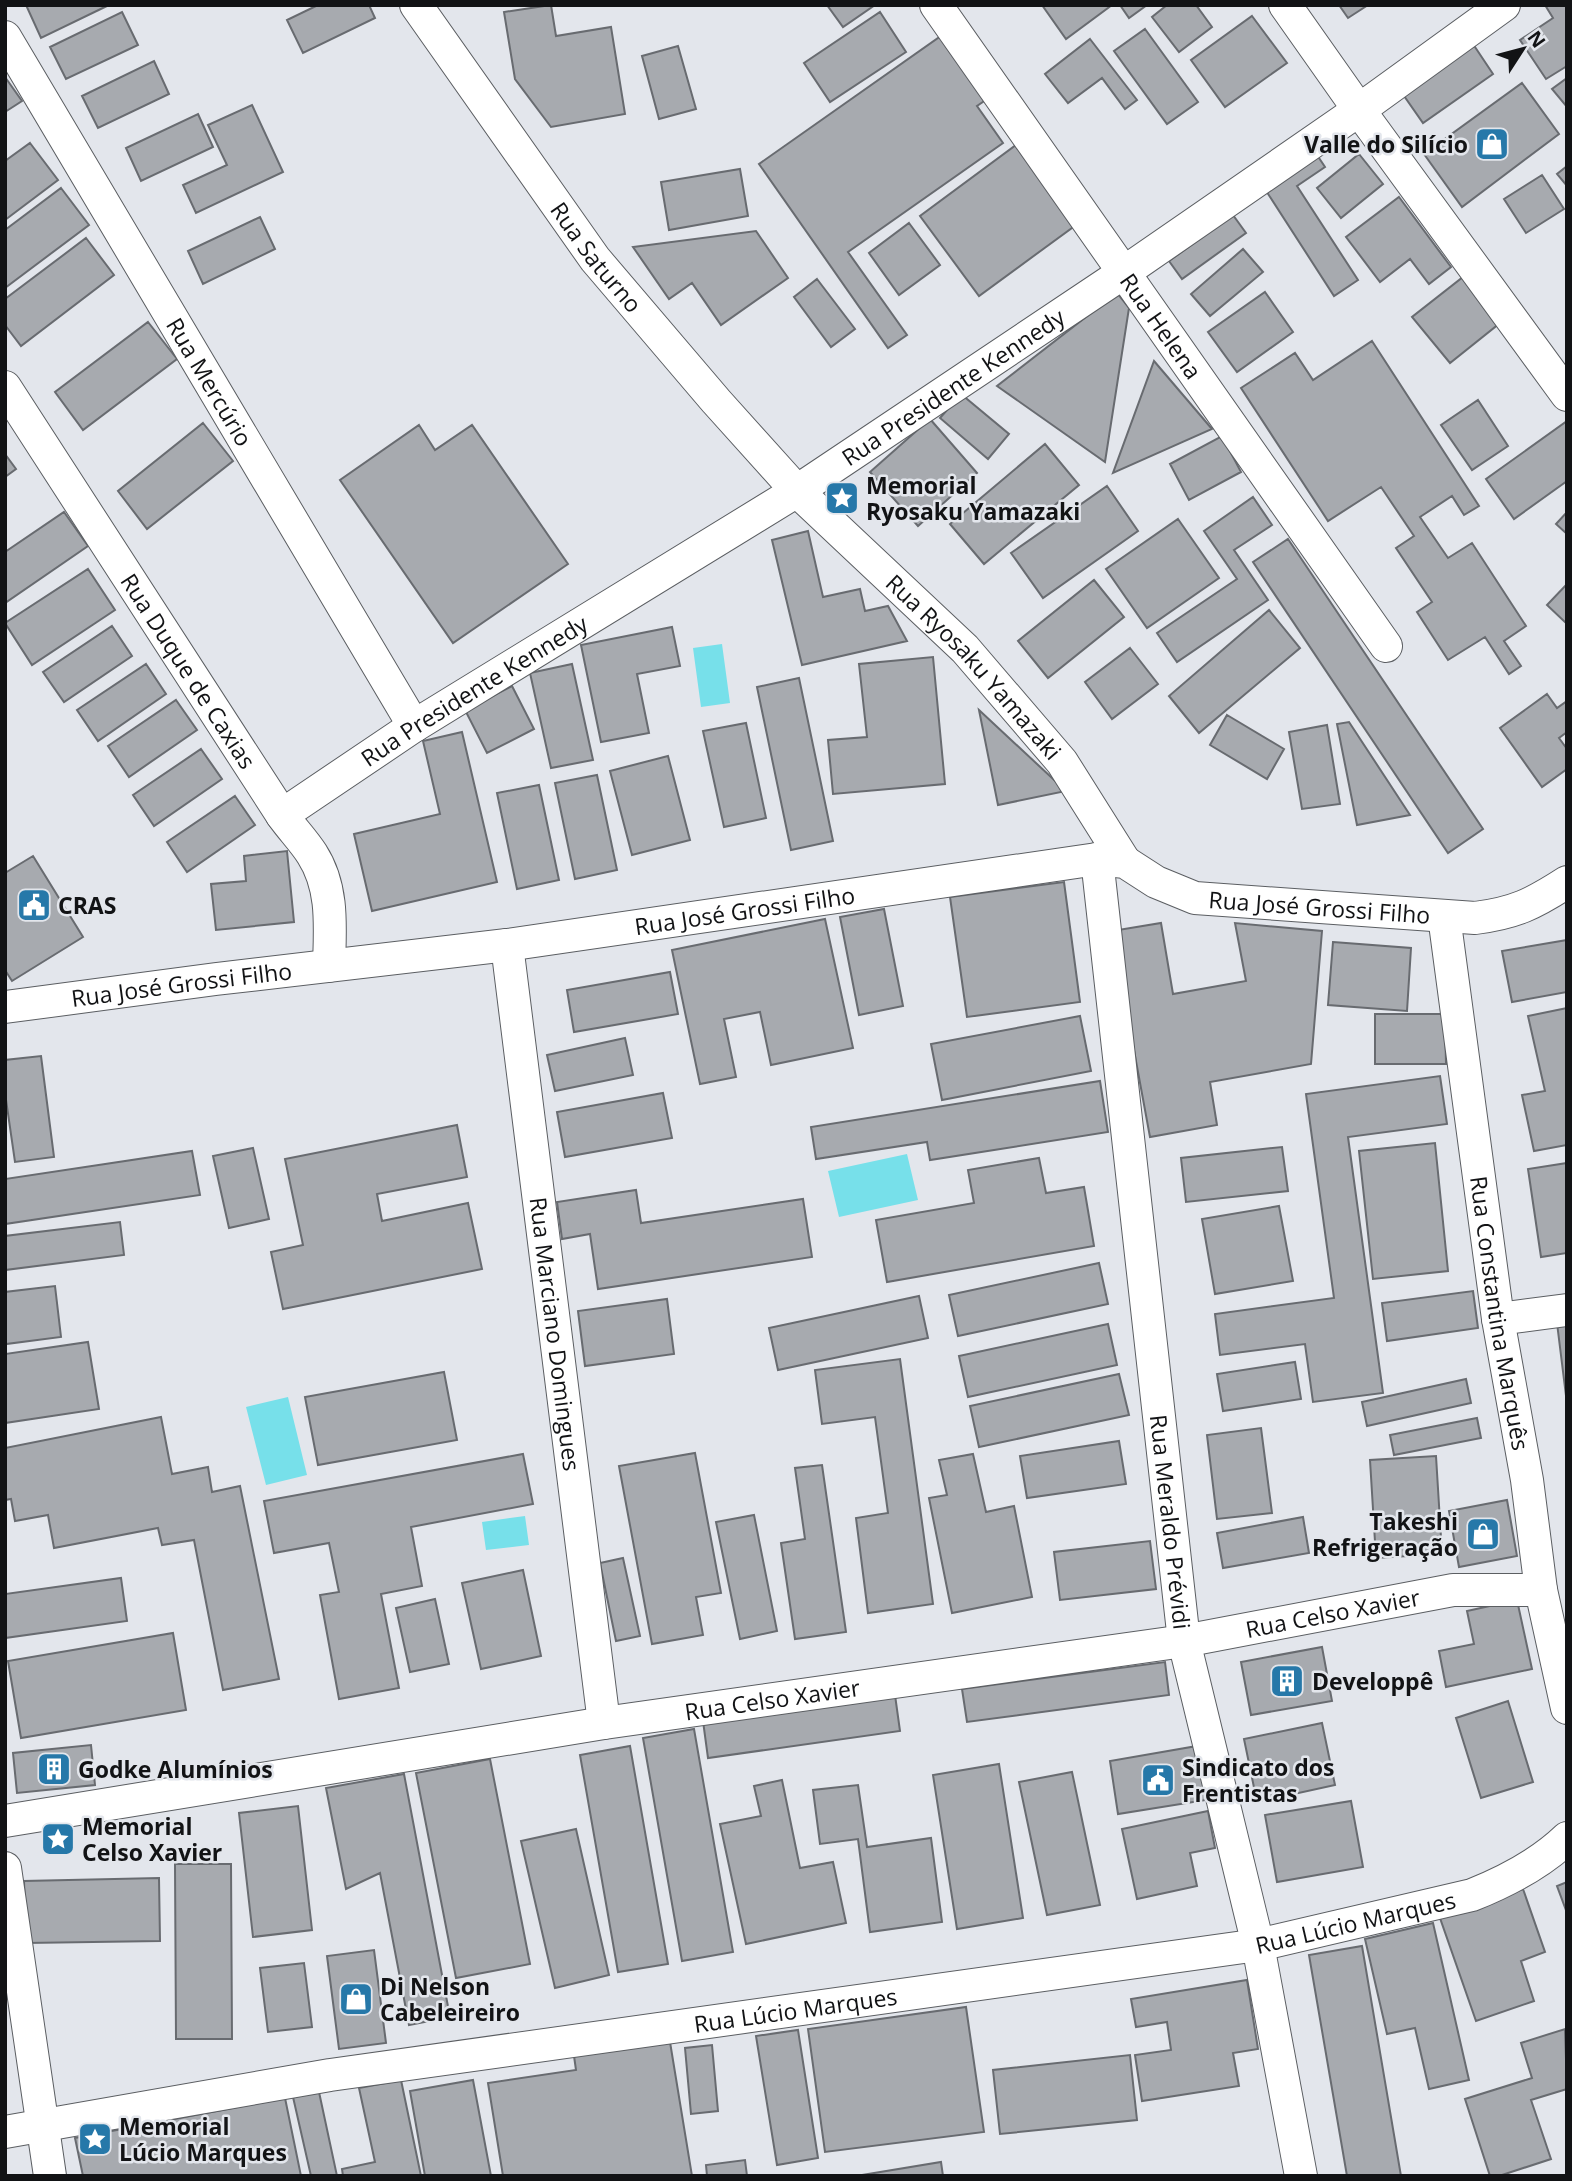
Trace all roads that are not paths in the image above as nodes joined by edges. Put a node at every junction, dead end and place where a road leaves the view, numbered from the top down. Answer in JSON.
{"nodes":[{"id":1,"x":416,"y":5,"type":"edge"},
{"id":2,"x":936,"y":5,"type":"edge"},
{"id":3,"x":1285,"y":5,"type":"edge"},
{"id":4,"x":1504,"y":5,"type":"edge"},
{"id":5,"x":5,"y":37,"type":"edge"},
{"id":6,"x":1359,"y":110,"type":"junction"},
{"id":7,"x":1123,"y":273,"type":"junction"},
{"id":8,"x":5,"y":387,"type":"edge"},
{"id":9,"x":1567,"y":395,"type":"edge"},
{"id":10,"x":797,"y":491,"type":"junction"},
{"id":11,"x":1386,"y":646,"type":"dead end"},
{"id":12,"x":414,"y":726,"type":"junction"},
{"id":13,"x":282,"y":814,"type":"junction"},
{"id":14,"x":1111,"y":861,"type":"junction"},
{"id":15,"x":1567,"y":882,"type":"edge"},
{"id":16,"x":1444,"y":916,"type":"junction"},
{"id":17,"x":506,"y":945,"type":"junction"},
{"id":18,"x":329,"y":967,"type":"junction"},
{"id":19,"x":5,"y":1007,"type":"edge"},
{"id":20,"x":1567,"y":1310,"type":"edge"},
{"id":21,"x":1498,"y":1319,"type":"junction"},
{"id":22,"x":1541,"y":1590,"type":"junction"},
{"id":23,"x":1184,"y":1641,"type":"junction"},
{"id":24,"x":1567,"y":1708,"type":"edge"},
{"id":25,"x":604,"y":1723,"type":"junction"},
{"id":26,"x":5,"y":1821,"type":"edge"},
{"id":27,"x":1567,"y":1838,"type":"edge"},
{"id":28,"x":5,"y":1868,"type":"edge"},
{"id":29,"x":1258,"y":1945,"type":"junction"},
{"id":30,"x":43,"y":2127,"type":"junction"},
{"id":31,"x":5,"y":2132,"type":"edge"},
{"id":32,"x":50,"y":2176,"type":"edge"},
{"id":33,"x":1301,"y":2176,"type":"edge"}],
"edges":[{"from":1,"to":10,"type":"street","name":"Rua Saturno"},
{"from":2,"to":7,"type":"street","name":"Rua Helena"},
{"from":3,"to":6,"type":"street"},
{"from":4,"to":6,"type":"street","name":"Rua Presidente Kennedy"},
{"from":5,"to":12,"type":"street","name":"Rua Mercúrio"},
{"from":6,"to":7,"type":"street","name":"Rua Presidente Kennedy"},
{"from":6,"to":9,"type":"street"},
{"from":7,"to":10,"type":"street","name":"Rua Presidente Kennedy"},
{"from":7,"to":11,"type":"street","name":"Rua Helena"},
{"from":8,"to":13,"type":"street","name":"Rua Duque de Caxias"},
{"from":10,"to":12,"type":"street","name":"Rua Presidente Kennedy"},
{"from":10,"to":14,"type":"street","name":"Rua Ryosaku Yamazaki"},
{"from":12,"to":13,"type":"street","name":"Rua Presidente Kennedy"},
{"from":13,"to":18,"type":"street","name":"Rua Duque de Caxias"},
{"from":14,"to":16,"type":"street","name":"Rua José Grossi Filho"},
{"from":14,"to":17,"type":"street","name":"Rua José Grossi Filho"},
{"from":14,"to":23,"type":"street","name":"Rua Meraldo Prévidi"},
{"from":15,"to":16,"type":"street","name":"Rua José Grossi Filho"},
{"from":16,"to":21,"type":"street","name":"Rua Constantina Marquês"},
{"from":17,"to":18,"type":"street","name":"Rua José Grossi Filho"},
{"from":17,"to":25,"type":"street","name":"Rua Marciano Domingues"},
{"from":18,"to":19,"type":"street","name":"Rua José Grossi Filho"},
{"from":20,"to":21,"type":"street"},
{"from":21,"to":22,"type":"street","name":"Rua Constantina Marquês"},
{"from":22,"to":23,"type":"street","name":"Rua Celso Xavier"},
{"from":22,"to":24,"type":"street","name":"Rua Constantina Marquês"},
{"from":23,"to":25,"type":"street","name":"Rua Celso Xavier"},
{"from":23,"to":29,"type":"street","name":"Rua Meraldo Prévidi"},
{"from":25,"to":26,"type":"street","name":"Rua Celso Xavier"},
{"from":27,"to":29,"type":"street","name":"Rua Lúcio Marques"},
{"from":28,"to":30,"type":"street"},
{"from":29,"to":30,"type":"street","name":"Rua Lúcio Marques"},
{"from":29,"to":33,"type":"street","name":"Rua Meraldo Prévidi"},
{"from":30,"to":31,"type":"street","name":"Rua Lúcio Marques"},
{"from":30,"to":32,"type":"street"}]}
